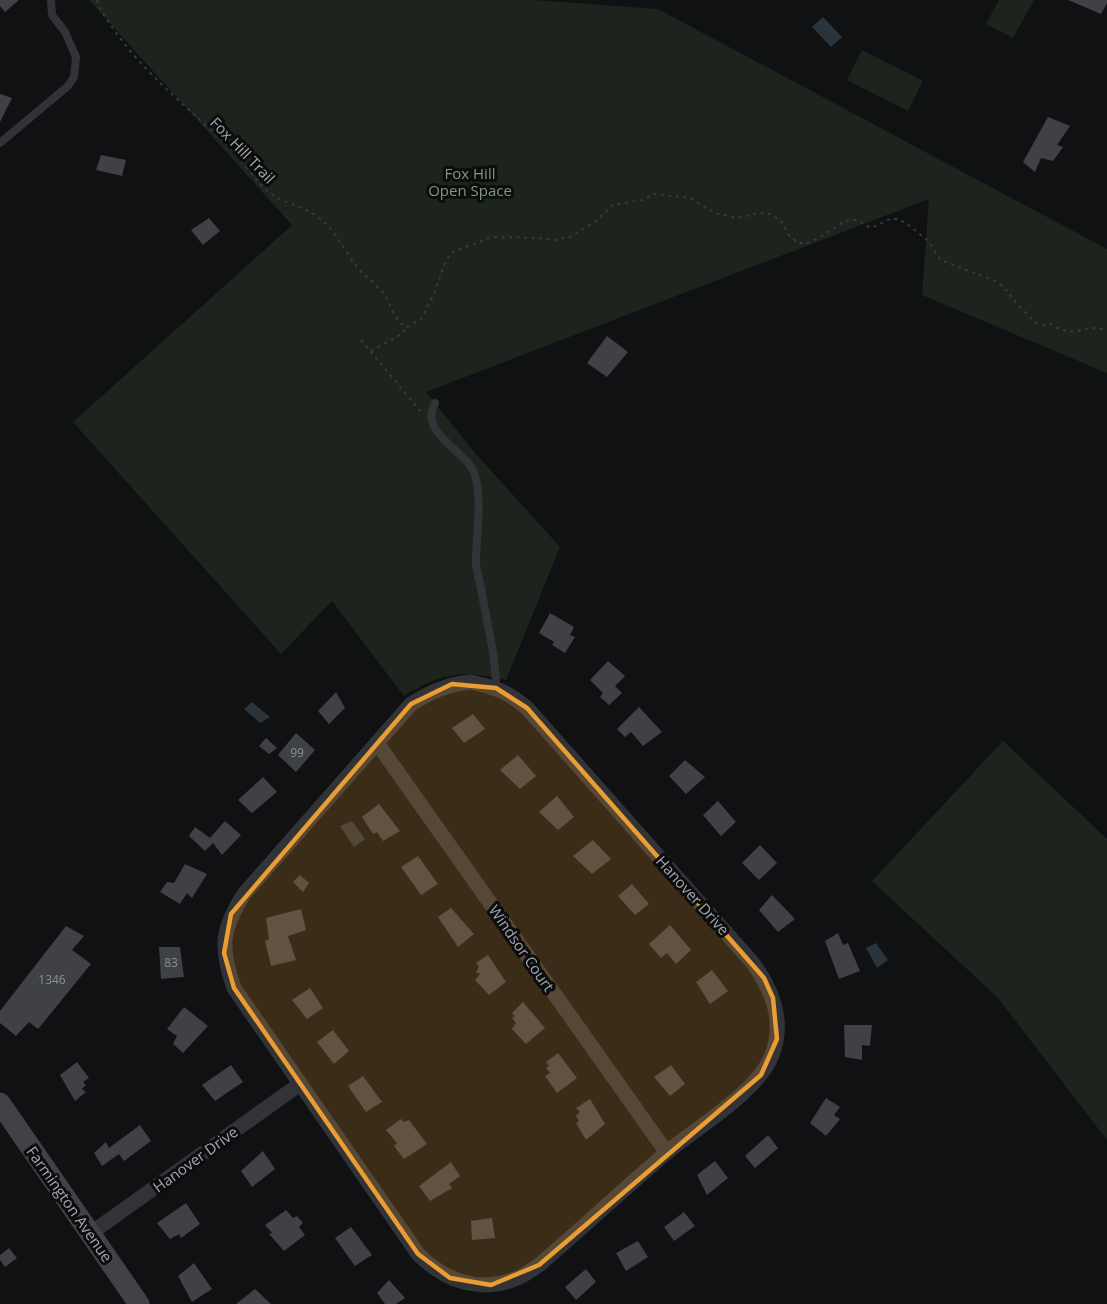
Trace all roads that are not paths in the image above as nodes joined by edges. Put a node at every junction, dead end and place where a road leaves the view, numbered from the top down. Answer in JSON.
{"nodes":[{"id":1,"x":51,"y":0,"type":"edge"},
{"id":2,"x":0,"y":143,"type":"edge"},
{"id":3,"x":435,"y":403,"type":"dead end"},
{"id":4,"x":496,"y":688,"type":"junction"},
{"id":5,"x":377,"y":743,"type":"junction"},
{"id":6,"x":300,"y":1084,"type":"junction"},
{"id":7,"x":0,"y":1103,"type":"edge"},
{"id":8,"x":667,"y":1153,"type":"junction"},
{"id":9,"x":91,"y":1233,"type":"junction"},
{"id":10,"x":139,"y":1304,"type":"edge"}],
"edges":[{"from":1,"to":2,"type":"lane"},
{"from":3,"to":4,"type":"lane"},
{"from":4,"to":5,"type":"street","name":"Hanover Drive"},
{"from":4,"to":8,"type":"street","name":"Hanover Drive"},
{"from":5,"to":6,"type":"street","name":"Hanover Drive"},
{"from":5,"to":8,"type":"street","name":"Windsor Court"},
{"from":6,"to":8,"type":"street","name":"Hanover Drive"},
{"from":6,"to":9,"type":"street","name":"Hanover Drive"},
{"from":7,"to":9,"type":"street","name":"Farmington Avenue"},
{"from":9,"to":10,"type":"street","name":"Farmington Avenue"}]}
